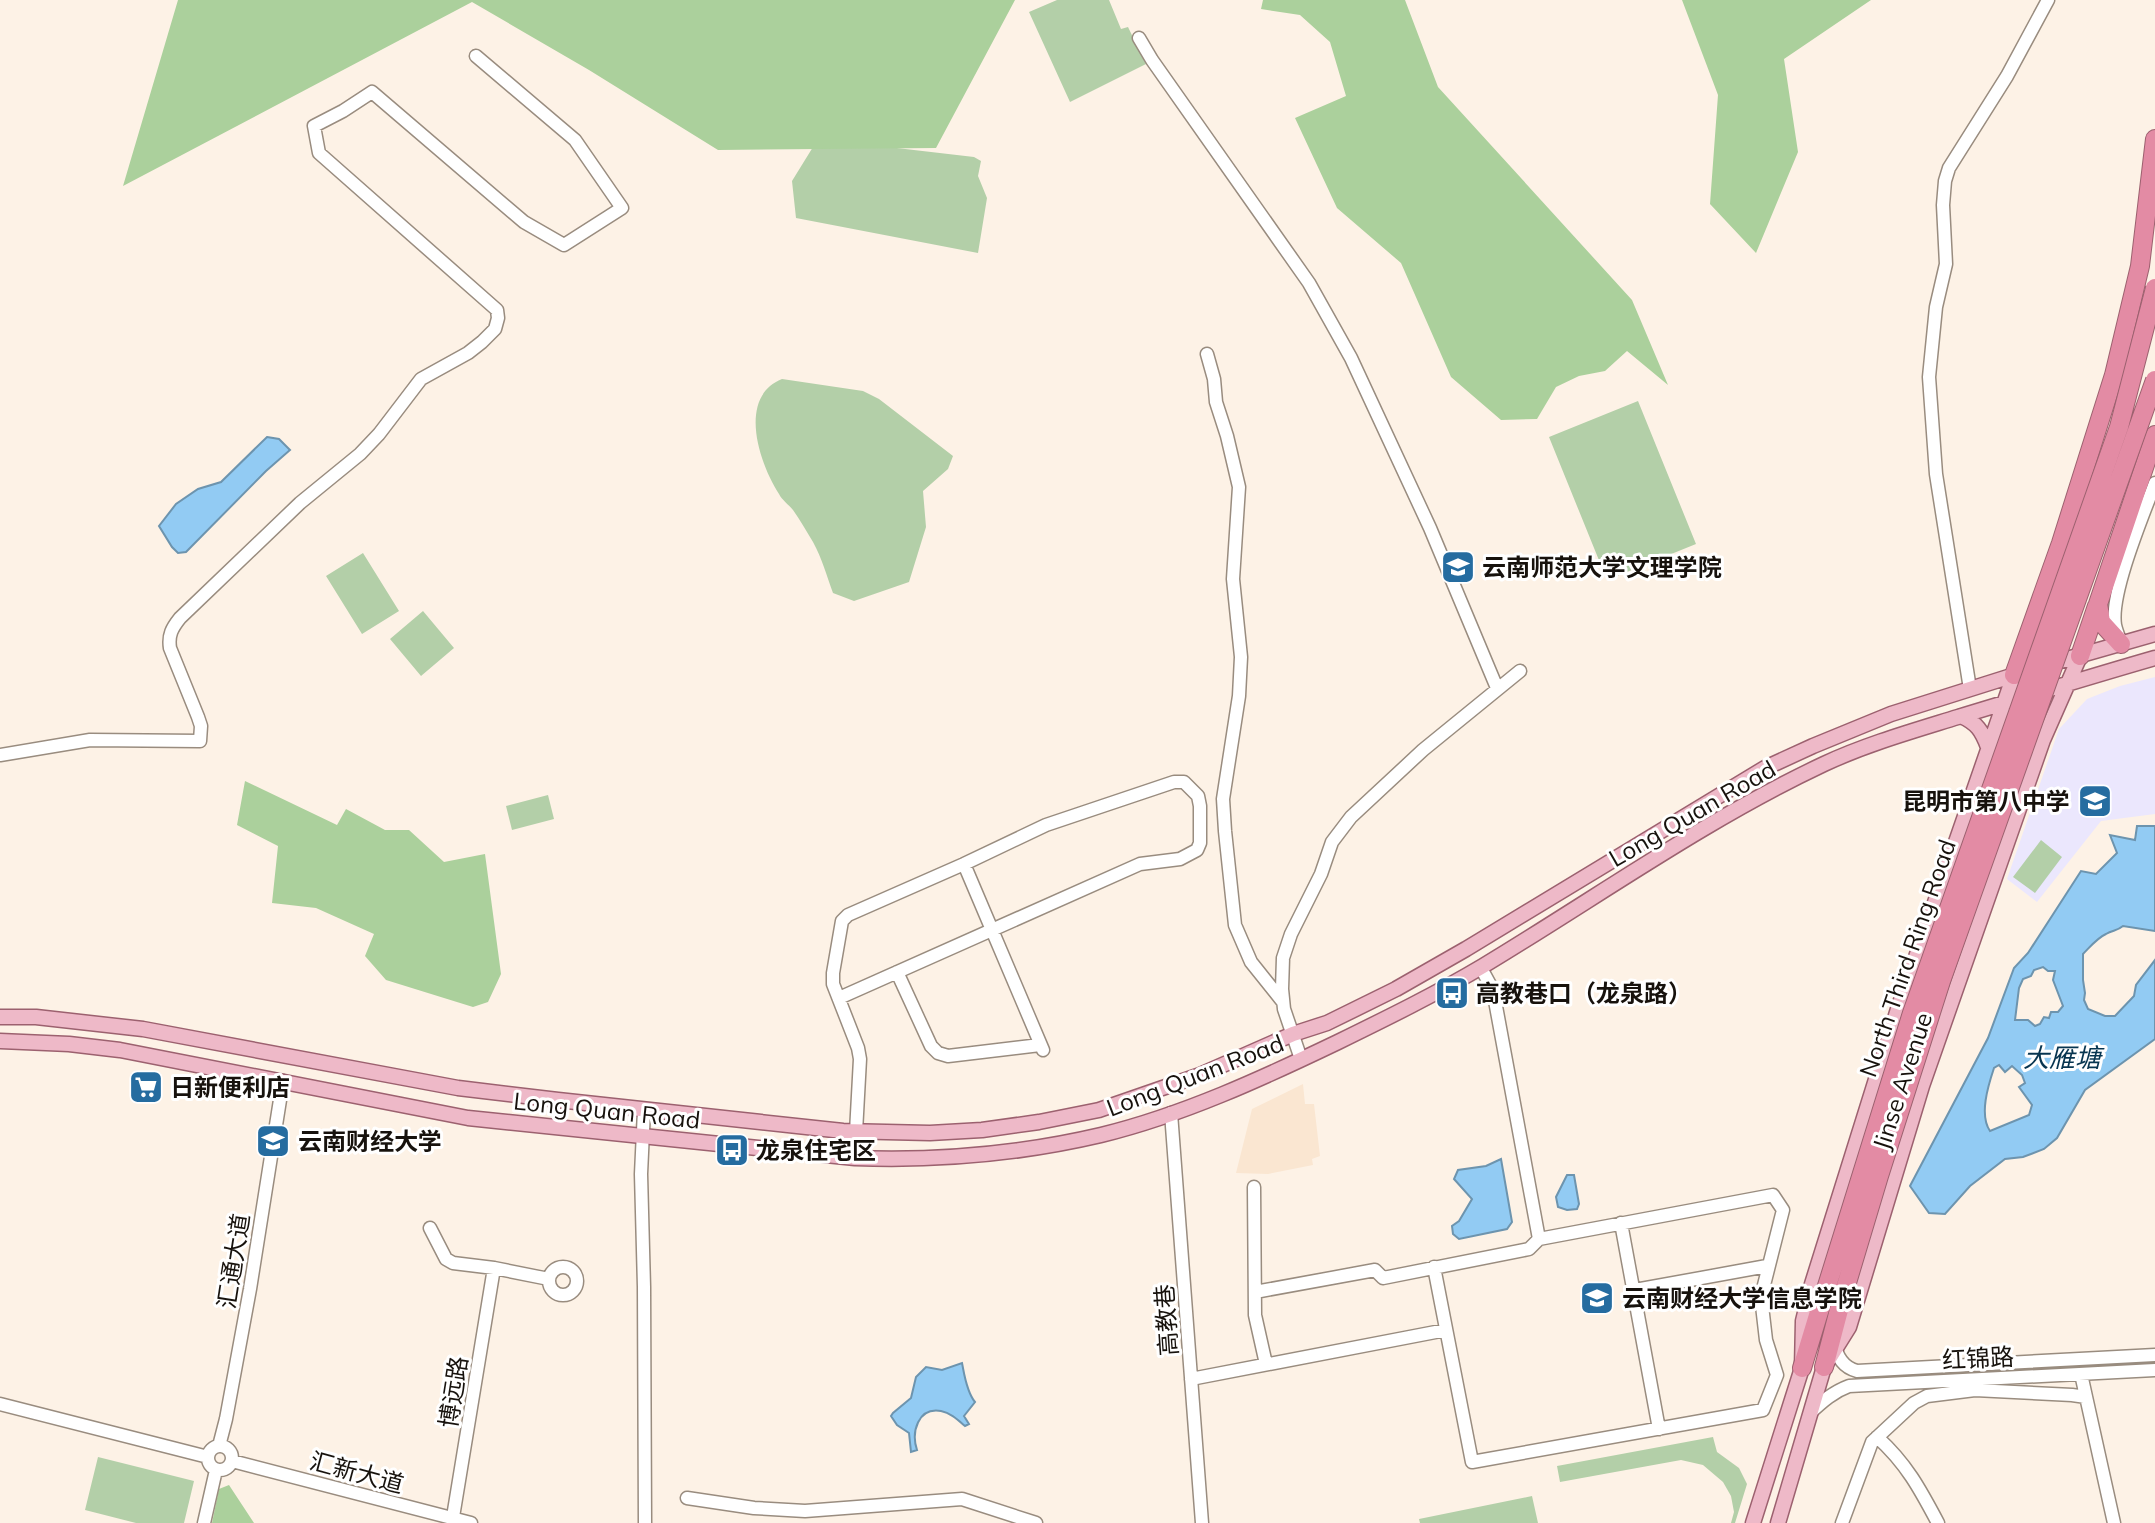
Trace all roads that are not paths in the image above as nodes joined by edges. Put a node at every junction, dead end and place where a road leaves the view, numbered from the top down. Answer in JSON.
{"nodes":[{"id":1,"x":2048,"y":0,"type":"edge"},
{"id":2,"x":1139,"y":38,"type":"dead end"},
{"id":3,"x":475,"y":56,"type":"dead end"},
{"id":4,"x":2155,"y":139,"type":"edge"},
{"id":5,"x":2155,"y":288,"type":"edge"},
{"id":6,"x":1207,"y":354,"type":"dead end"},
{"id":7,"x":2155,"y":380,"type":"edge"},
{"id":8,"x":2155,"y":435,"type":"edge"},
{"id":9,"x":2155,"y":483,"type":"edge"},
{"id":10,"x":2098,"y":604,"type":"junction"},
{"id":11,"x":2155,"y":634,"type":"edge"},
{"id":12,"x":2121,"y":644,"type":"junction"},
{"id":13,"x":2080,"y":656,"type":"junction"},
{"id":14,"x":2155,"y":658,"type":"edge"},
{"id":15,"x":1520,"y":671,"type":"dead end"},
{"id":16,"x":2014,"y":675,"type":"junction"},
{"id":17,"x":2068,"y":683,"type":"junction"},
{"id":18,"x":1497,"y":688,"type":"junction"},
{"id":19,"x":1970,"y":689,"type":"junction"},
{"id":20,"x":2004,"y":702,"type":"junction"},
{"id":21,"x":1961,"y":716,"type":"junction"},
{"id":22,"x":1988,"y":747,"type":"junction"},
{"id":23,"x":0,"y":755,"type":"edge"},
{"id":24,"x":1973,"y":795,"type":"junction"},
{"id":25,"x":2018,"y":811,"type":"junction"},
{"id":26,"x":964,"y":864,"type":"junction"},
{"id":27,"x":992,"y":930,"type":"junction"},
{"id":28,"x":1481,"y":968,"type":"junction"},
{"id":29,"x":897,"y":972,"type":"junction"},
{"id":30,"x":839,"y":998,"type":"junction"},
{"id":31,"x":1283,"y":1002,"type":"junction"},
{"id":32,"x":0,"y":1017,"type":"edge"},
{"id":33,"x":1293,"y":1034,"type":"junction"},
{"id":34,"x":0,"y":1041,"type":"edge"},
{"id":35,"x":1301,"y":1059,"type":"junction"},
{"id":36,"x":283,"y":1081,"type":"junction"},
{"id":37,"x":644,"y":1110,"type":"junction"},
{"id":38,"x":1171,"y":1114,"type":"junction"},
{"id":39,"x":856,"y":1132,"type":"junction"},
{"id":40,"x":642,"y":1138,"type":"junction"},
{"id":41,"x":1254,"y":1187,"type":"dead end"},
{"id":42,"x":1622,"y":1223,"type":"junction"},
{"id":43,"x":430,"y":1228,"type":"dead end"},
{"id":44,"x":1539,"y":1239,"type":"junction"},
{"id":45,"x":1767,"y":1266,"type":"junction"},
{"id":46,"x":1434,"y":1267,"type":"junction"},
{"id":47,"x":494,"y":1268,"type":"junction"},
{"id":48,"x":549,"y":1279,"type":"dead end"},
{"id":49,"x":1635,"y":1290,"type":"junction"},
{"id":50,"x":1255,"y":1292,"type":"junction"},
{"id":51,"x":1446,"y":1330,"type":"junction"},
{"id":52,"x":1833,"y":1331,"type":"junction"},
{"id":53,"x":1836,"y":1350,"type":"junction"},
{"id":54,"x":2155,"y":1355,"type":"edge"},
{"id":55,"x":1266,"y":1364,"type":"junction"},
{"id":56,"x":1824,"y":1367,"type":"junction"},
{"id":57,"x":1802,"y":1368,"type":"junction"},
{"id":58,"x":2155,"y":1370,"type":"edge"},
{"id":59,"x":2081,"y":1374,"type":"junction"},
{"id":60,"x":1191,"y":1379,"type":"junction"},
{"id":61,"x":2086,"y":1397,"type":"junction"},
{"id":62,"x":0,"y":1404,"type":"edge"},
{"id":63,"x":1811,"y":1412,"type":"junction"},
{"id":64,"x":1659,"y":1429,"type":"junction"},
{"id":65,"x":1877,"y":1437,"type":"junction"},
{"id":66,"x":219,"y":1446,"type":"junction"},
{"id":67,"x":208,"y":1457,"type":"junction"},
{"id":68,"x":232,"y":1461,"type":"junction"},
{"id":69,"x":216,"y":1470,"type":"junction"},
{"id":70,"x":687,"y":1499,"type":"dead end"},
{"id":71,"x":452,"y":1521,"type":"edge"},
{"id":72,"x":204,"y":1523,"type":"edge"},
{"id":73,"x":471,"y":1523,"type":"edge"},
{"id":74,"x":645,"y":1523,"type":"edge"},
{"id":75,"x":1037,"y":1523,"type":"edge"},
{"id":76,"x":1196,"y":1523,"type":"edge"},
{"id":77,"x":1202,"y":1523,"type":"edge"},
{"id":78,"x":1753,"y":1523,"type":"edge"},
{"id":79,"x":1778,"y":1523,"type":"edge"},
{"id":80,"x":1842,"y":1523,"type":"edge"},
{"id":81,"x":1938,"y":1523,"type":"edge"},
{"id":82,"x":2114,"y":1523,"type":"edge"}],
"edges":[{"from":1,"to":19,"type":"street"},
{"from":2,"to":18,"type":"street"},
{"from":3,"to":23,"type":"street"},
{"from":4,"to":16,"type":"highway"},
{"from":5,"to":57,"type":"highway","name":"North Third Ring Road","bridge":true},
{"from":6,"to":31,"type":"street"},
{"from":7,"to":52,"type":"highway","name":"North Third Ring Road","bridge":true},
{"from":8,"to":10,"type":"highway"},
{"from":9,"to":12,"type":"street"},
{"from":10,"to":12,"type":"highway"},
{"from":10,"to":13,"type":"highway"},
{"from":11,"to":12,"type":"main road","name":"Long Quan Road"},
{"from":12,"to":13,"type":"main road","name":"Long Quan Road"},
{"from":13,"to":16,"type":"main road","name":"Long Quan Road"},
{"from":13,"to":17,"type":"main road","name":"Jinse Avenue"},
{"from":14,"to":17,"type":"main road","name":"Long Quan Road"},
{"from":15,"to":18,"type":"street"},
{"from":16,"to":19,"type":"main road","name":"Long Quan Road"},
{"from":16,"to":20,"type":"main road","name":"Jinse Avenue"},
{"from":17,"to":20,"type":"main road","name":"Long Quan Road"},
{"from":17,"to":25,"type":"main road","name":"Jinse Avenue"},
{"from":18,"to":31,"type":"street"},
{"from":19,"to":33,"type":"main road","name":"Long Quan Road"},
{"from":20,"to":21,"type":"main road","name":"Long Quan Road"},
{"from":20,"to":22,"type":"main road","name":"Jinse Avenue"},
{"from":21,"to":22,"type":"main road"},
{"from":21,"to":28,"type":"main road","name":"Long Quan Road"},
{"from":22,"to":24,"type":"main road","name":"Jinse Avenue"},
{"from":24,"to":25,"type":"main road"},
{"from":24,"to":57,"type":"main road","name":"Jinse Avenue"},
{"from":25,"to":53,"type":"main road","name":"Jinse Avenue"},
{"from":26,"to":27,"type":"street"},
{"from":26,"to":27,"type":"street"},
{"from":26,"to":30,"type":"street"},
{"from":27,"to":29,"type":"street"},
{"from":27,"to":29,"type":"street"},
{"from":28,"to":35,"type":"main road","name":"Long Quan Road"},
{"from":28,"to":44,"type":"street"},
{"from":29,"to":30,"type":"street"},
{"from":30,"to":39,"type":"street"},
{"from":31,"to":33,"type":"street"},
{"from":32,"to":37,"type":"main road","name":"Long Quan Road"},
{"from":33,"to":35,"type":"street"},
{"from":33,"to":39,"type":"main road","name":"Long Quan Road"},
{"from":34,"to":36,"type":"main road","name":"Long Quan Road"},
{"from":35,"to":38,"type":"main road","name":"Long Quan Road"},
{"from":36,"to":40,"type":"main road","name":"Long Quan Road"},
{"from":36,"to":66,"type":"street","name":"汇通大道"},
{"from":37,"to":39,"type":"main road","name":"Long Quan Road"},
{"from":37,"to":40,"type":"street"},
{"from":38,"to":40,"type":"main road","name":"Long Quan Road"},
{"from":38,"to":60,"type":"street","name":"高教巷"},
{"from":40,"to":74,"type":"street"},
{"from":41,"to":50,"type":"street"},
{"from":42,"to":44,"type":"street"},
{"from":42,"to":45,"type":"street"},
{"from":42,"to":49,"type":"street"},
{"from":43,"to":47,"type":"street"},
{"from":44,"to":46,"type":"street"},
{"from":45,"to":49,"type":"street"},
{"from":45,"to":64,"type":"street"},
{"from":46,"to":50,"type":"street"},
{"from":46,"to":51,"type":"street"},
{"from":47,"to":48,"type":"street"},
{"from":47,"to":71,"type":"street","name":"博远路"},
{"from":49,"to":64,"type":"street"},
{"from":50,"to":55,"type":"street"},
{"from":51,"to":55,"type":"street"},
{"from":51,"to":64,"type":"street"},
{"from":52,"to":53,"type":"street"},
{"from":52,"to":56,"type":"highway","name":"North Third Ring Road"},
{"from":53,"to":54,"type":"street","name":"红锦路"},
{"from":53,"to":56,"type":"main road","name":"Jinse Avenue"},
{"from":55,"to":60,"type":"street"},
{"from":56,"to":63,"type":"main road","name":"Jinse Avenue"},
{"from":57,"to":78,"type":"main road","name":"Jinse Avenue"},
{"from":58,"to":59,"type":"street","name":"红锦路"},
{"from":59,"to":61,"type":"street"},
{"from":59,"to":63,"type":"street","name":"红锦路"},
{"from":60,"to":77,"type":"street","name":"高教巷"},
{"from":61,"to":65,"type":"street"},
{"from":61,"to":82,"type":"street"},
{"from":62,"to":67,"type":"street"},
{"from":63,"to":79,"type":"main road","name":"Jinse Avenue"},
{"from":65,"to":80,"type":"street"},
{"from":65,"to":81,"type":"street"},
{"from":66,"to":67,"type":"street"},
{"from":66,"to":68,"type":"street"},
{"from":67,"to":69,"type":"street"},
{"from":68,"to":69,"type":"street"},
{"from":68,"to":71,"type":"street","name":"汇新大道"},
{"from":69,"to":72,"type":"street"},
{"from":70,"to":75,"type":"street"},
{"from":71,"to":73,"type":"street","name":"汇新大道"},
{"from":76,"to":77,"type":"street"}]}
